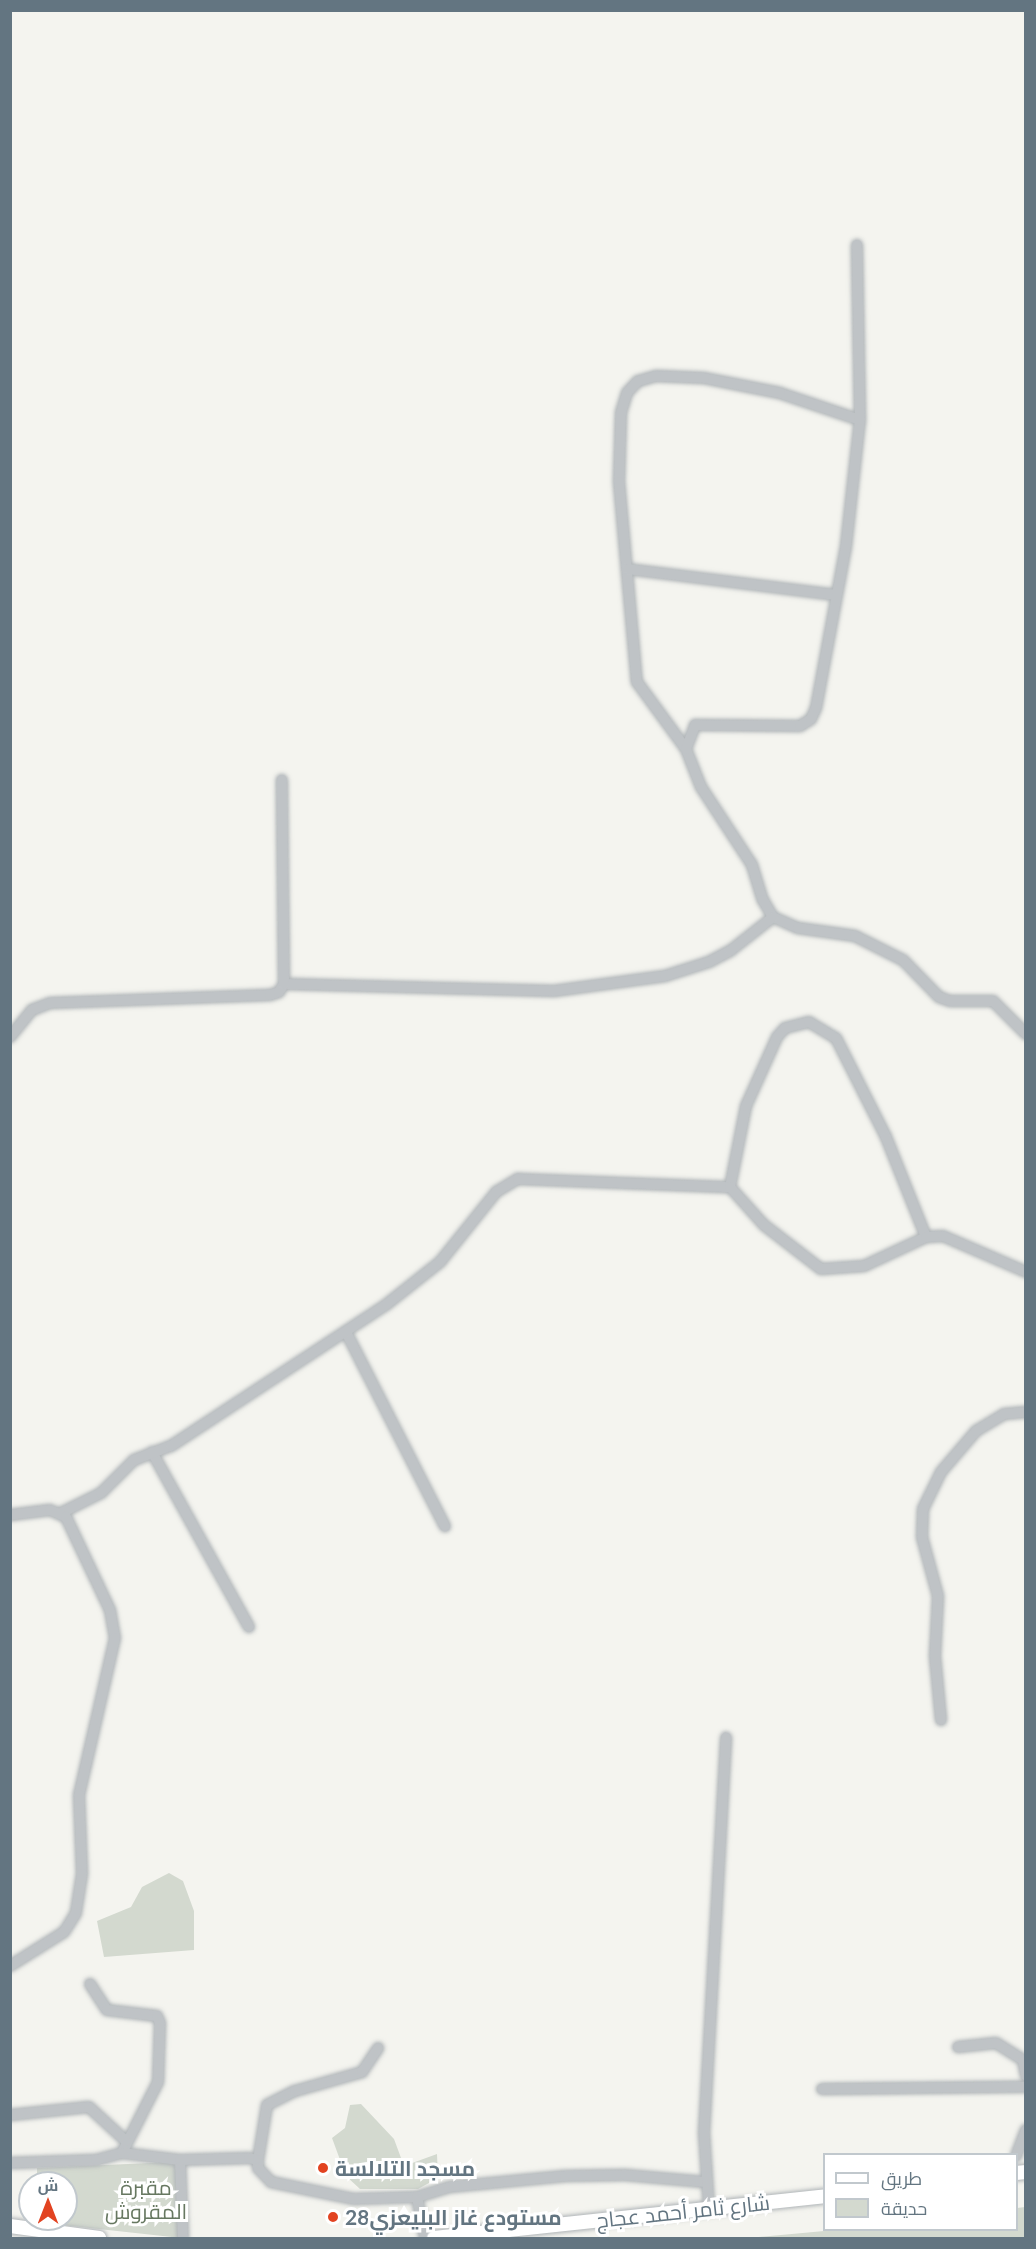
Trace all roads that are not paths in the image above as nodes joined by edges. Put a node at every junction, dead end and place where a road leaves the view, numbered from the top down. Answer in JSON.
{"nodes":[{"id":1,"x":857,"y":245,"type":"dead end"},
{"id":2,"x":860,"y":420,"type":"junction"},
{"id":3,"x":627,"y":569,"type":"junction"},
{"id":4,"x":835,"y":595,"type":"junction"},
{"id":5,"x":686,"y":749,"type":"junction"},
{"id":6,"x":282,"y":780,"type":"dead end"},
{"id":7,"x":773,"y":917,"type":"junction"},
{"id":8,"x":284,"y":984,"type":"junction"},
{"id":9,"x":1026,"y":1034,"type":"edge"},
{"id":10,"x":10,"y":1037,"type":"edge"},
{"id":11,"x":730,"y":1187,"type":"junction"},
{"id":12,"x":926,"y":1237,"type":"junction"},
{"id":13,"x":1026,"y":1272,"type":"edge"},
{"id":14,"x":346,"y":1332,"type":"junction"},
{"id":15,"x":1026,"y":1412,"type":"edge"},
{"id":16,"x":152,"y":1452,"type":"junction"},
{"id":17,"x":61,"y":1513,"type":"junction"},
{"id":18,"x":10,"y":1515,"type":"edge"},
{"id":19,"x":445,"y":1526,"type":"dead end"},
{"id":20,"x":249,"y":1627,"type":"dead end"},
{"id":21,"x":941,"y":1719,"type":"dead end"},
{"id":22,"x":726,"y":1738,"type":"dead end"},
{"id":23,"x":10,"y":1966,"type":"edge"},
{"id":24,"x":90,"y":1984,"type":"dead end"},
{"id":25,"x":958,"y":2047,"type":"dead end"},
{"id":26,"x":378,"y":2048,"type":"dead end"},
{"id":27,"x":1026,"y":2076,"type":"edge"},
{"id":28,"x":1026,"y":2087,"type":"edge"},
{"id":29,"x":822,"y":2089,"type":"dead end"},
{"id":30,"x":10,"y":2115,"type":"edge"},
{"id":31,"x":1026,"y":2130,"type":"edge"},
{"id":32,"x":126,"y":2142,"type":"junction"},
{"id":33,"x":1018,"y":2153,"type":"edge"},
{"id":34,"x":122,"y":2154,"type":"junction"},
{"id":35,"x":180,"y":2160,"type":"junction"},
{"id":36,"x":258,"y":2160,"type":"junction"},
{"id":37,"x":10,"y":2163,"type":"edge"},
{"id":38,"x":705,"y":2182,"type":"junction"},
{"id":39,"x":823,"y":2196,"type":"edge"},
{"id":40,"x":417,"y":2197,"type":"junction"},
{"id":41,"x":709,"y":2208,"type":"junction"},
{"id":42,"x":10,"y":2226,"type":"edge"},
{"id":43,"x":99,"y":2238,"type":"edge"},
{"id":44,"x":183,"y":2238,"type":"edge"},
{"id":45,"x":425,"y":2238,"type":"edge"},
{"id":46,"x":434,"y":2238,"type":"edge"}],
"edges":[{"from":1,"to":2,"type":"street"},
{"from":2,"to":3,"type":"street"},
{"from":2,"to":4,"type":"street"},
{"from":3,"to":4,"type":"street"},
{"from":3,"to":5,"type":"street"},
{"from":4,"to":5,"type":"street"},
{"from":5,"to":7,"type":"street"},
{"from":6,"to":8,"type":"street"},
{"from":7,"to":8,"type":"street"},
{"from":7,"to":9,"type":"street"},
{"from":8,"to":10,"type":"street"},
{"from":11,"to":12,"type":"street"},
{"from":11,"to":12,"type":"street"},
{"from":11,"to":14,"type":"street"},
{"from":12,"to":13,"type":"street"},
{"from":14,"to":16,"type":"street"},
{"from":14,"to":19,"type":"street"},
{"from":15,"to":21,"type":"street"},
{"from":16,"to":17,"type":"street"},
{"from":16,"to":20,"type":"street"},
{"from":17,"to":18,"type":"street"},
{"from":17,"to":23,"type":"street"},
{"from":22,"to":38,"type":"street"},
{"from":24,"to":32,"type":"street"},
{"from":25,"to":27,"type":"street"},
{"from":26,"to":36,"type":"street"},
{"from":28,"to":29,"type":"street"},
{"from":30,"to":32,"type":"street"},
{"from":31,"to":33,"type":"street"},
{"from":32,"to":34,"type":"street"},
{"from":34,"to":35,"type":"street"},
{"from":34,"to":37,"type":"street"},
{"from":35,"to":36,"type":"street"},
{"from":35,"to":44,"type":"street"},
{"from":36,"to":40,"type":"street"},
{"from":38,"to":40,"type":"street"},
{"from":38,"to":41,"type":"street"},
{"from":39,"to":41,"type":"main road","name":"شارع ثامر أحمد عجاج"},
{"from":40,"to":45,"type":"street"},
{"from":41,"to":46,"type":"main road","name":"شارع ثامر أحمد عجاج"},
{"from":42,"to":43,"type":"main road"}]}
